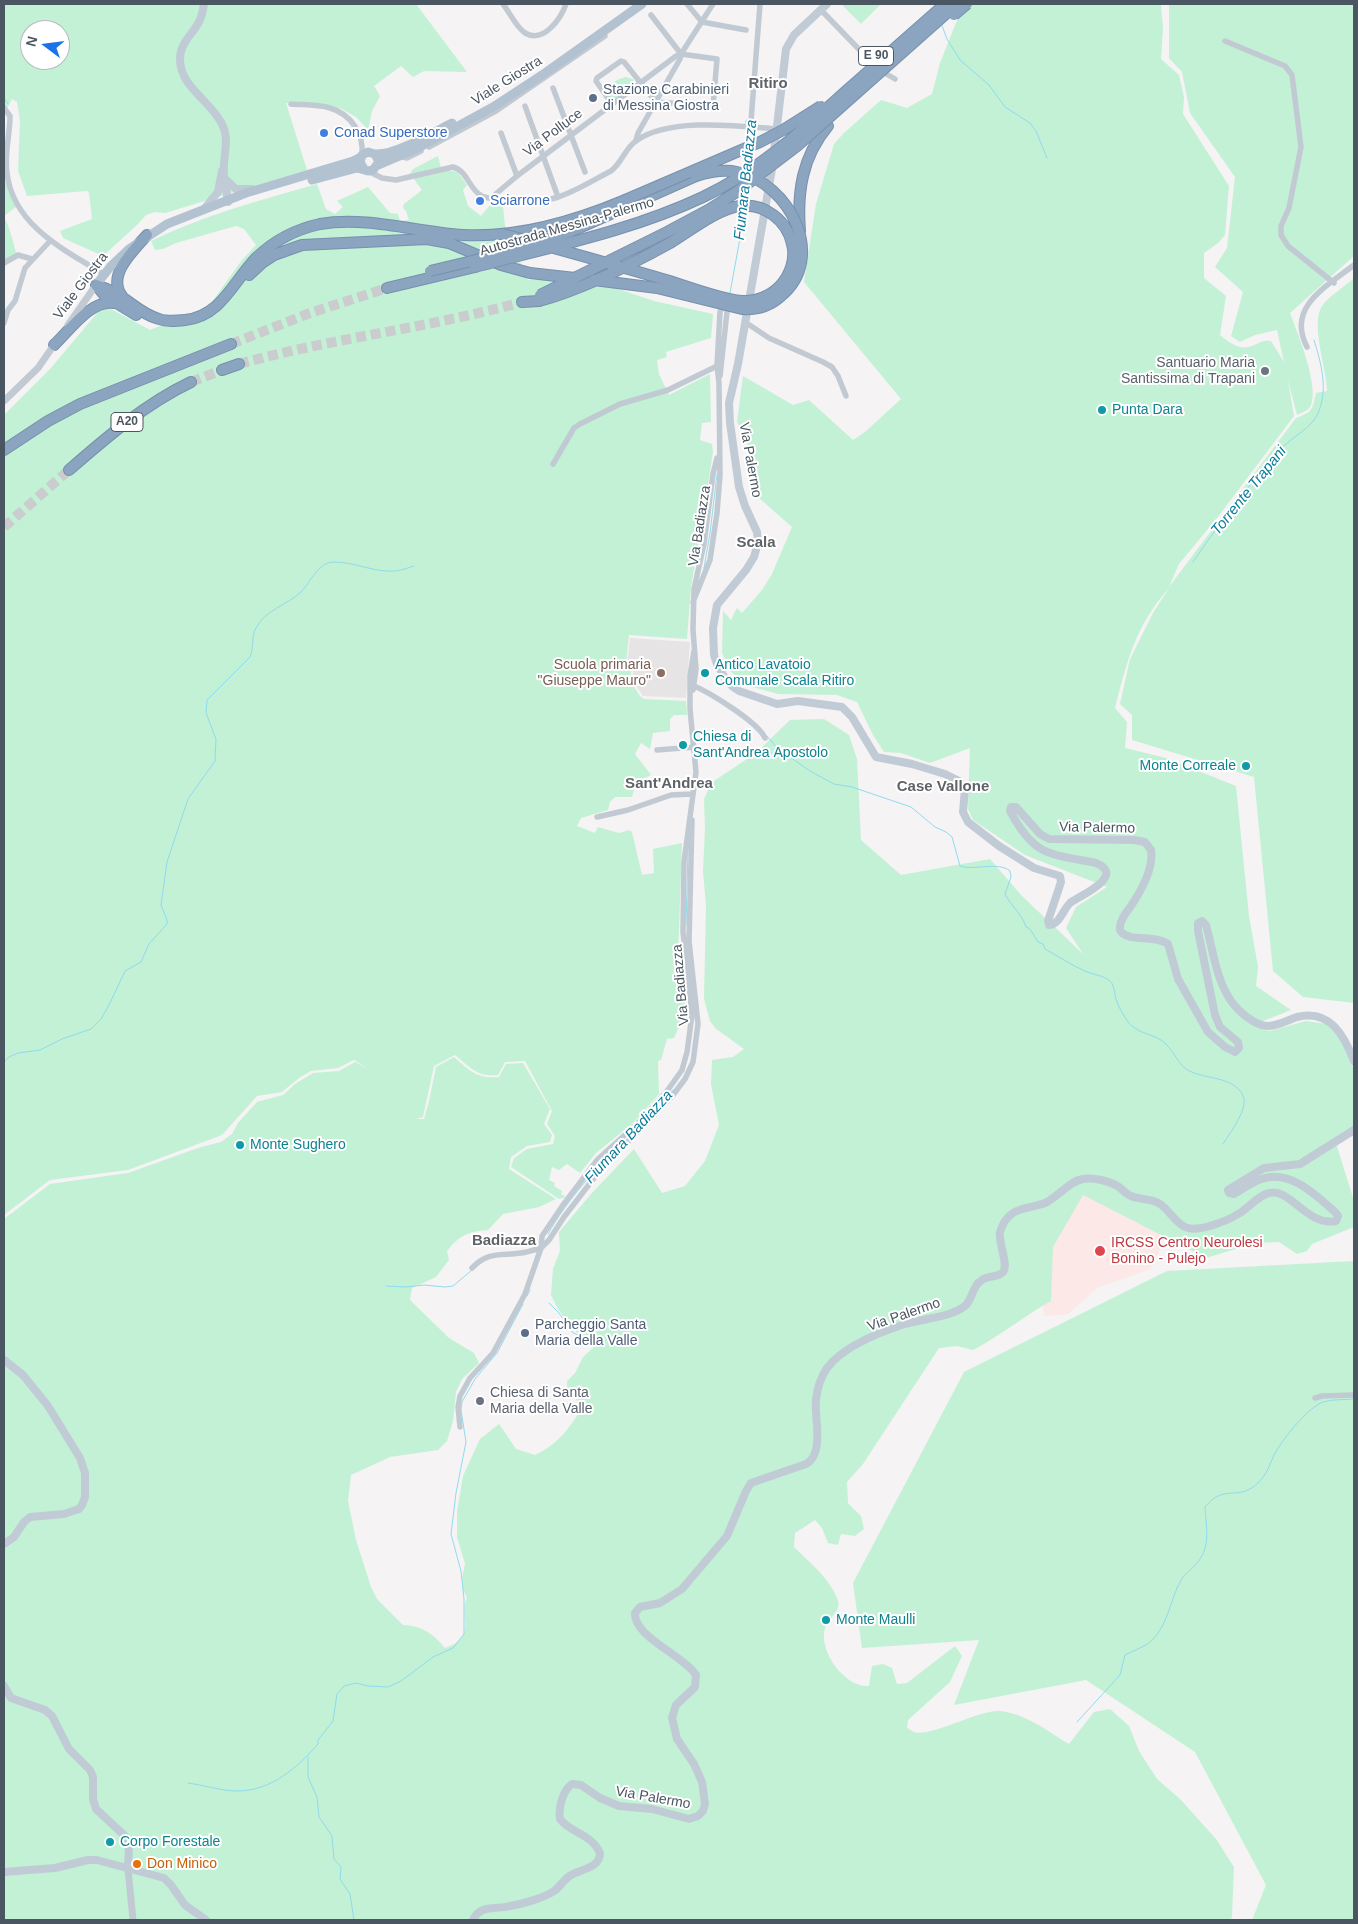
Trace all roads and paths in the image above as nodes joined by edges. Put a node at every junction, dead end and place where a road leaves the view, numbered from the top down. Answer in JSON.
{"nodes":[{"id":1,"x":204,"y":4,"type":"edge"},
{"id":2,"x":503,"y":4,"type":"edge"},
{"id":3,"x":566,"y":4,"type":"edge"},
{"id":4,"x":633,"y":4,"type":"edge"},
{"id":5,"x":642,"y":4,"type":"edge"},
{"id":6,"x":648,"y":4,"type":"edge"},
{"id":7,"x":687,"y":4,"type":"edge"},
{"id":8,"x":713,"y":4,"type":"edge"},
{"id":9,"x":760,"y":4,"type":"edge"},
{"id":10,"x":935,"y":4,"type":"edge"},
{"id":11,"x":944,"y":4,"type":"edge"},
{"id":12,"x":957,"y":4,"type":"edge"},
{"id":13,"x":967,"y":4,"type":"edge"},
{"id":14,"x":824,"y":7,"type":"edge"},
{"id":15,"x":651,"y":15,"type":"dead end"},
{"id":16,"x":702,"y":22,"type":"junction"},
{"id":17,"x":746,"y":30,"type":"dead end"},
{"id":18,"x":1225,"y":41,"type":"dead end"},
{"id":19,"x":681,"y":54,"type":"junction"},
{"id":20,"x":895,"y":79,"type":"dead end"},
{"id":21,"x":641,"y":82,"type":"junction"},
{"id":22,"x":553,"y":88,"type":"dead end"},
{"id":23,"x":656,"y":102,"type":"junction"},
{"id":24,"x":291,"y":104,"type":"dead end"},
{"id":25,"x":612,"y":104,"type":"junction"},
{"id":26,"x":525,"y":106,"type":"dead end"},
{"id":27,"x":4,"y":108,"type":"edge"},
{"id":28,"x":748,"y":124,"type":"junction"},
{"id":29,"x":778,"y":129,"type":"junction"},
{"id":30,"x":501,"y":133,"type":"dead end"},
{"id":31,"x":571,"y":136,"type":"junction"},
{"id":32,"x":636,"y":140,"type":"junction"},
{"id":33,"x":367,"y":155,"type":"junction"},
{"id":34,"x":397,"y":156,"type":"junction"},
{"id":35,"x":543,"y":157,"type":"junction"},
{"id":36,"x":372,"y":168,"type":"junction"},
{"id":37,"x":585,"y":172,"type":"dead end"},
{"id":38,"x":517,"y":176,"type":"junction"},
{"id":39,"x":222,"y":182,"type":"junction"},
{"id":40,"x":271,"y":186,"type":"junction"},
{"id":41,"x":558,"y":197,"type":"junction"},
{"id":42,"x":490,"y":198,"type":"junction"},
{"id":43,"x":228,"y":202,"type":"junction"},
{"id":44,"x":202,"y":210,"type":"junction"},
{"id":45,"x":503,"y":234,"type":"junction"},
{"id":46,"x":147,"y":235,"type":"junction"},
{"id":47,"x":801,"y":239,"type":"junction"},
{"id":48,"x":50,"y":241,"type":"junction"},
{"id":49,"x":32,"y":259,"type":"junction"},
{"id":50,"x":4,"y":263,"type":"edge"},
{"id":51,"x":1354,"y":266,"type":"edge"},
{"id":52,"x":434,"y":273,"type":"junction"},
{"id":53,"x":104,"y":274,"type":"junction"},
{"id":54,"x":1333,"y":283,"type":"junction"},
{"id":55,"x":96,"y":285,"type":"junction"},
{"id":56,"x":238,"y":286,"type":"junction"},
{"id":57,"x":390,"y":287,"type":"tunnel mouth"},
{"id":58,"x":538,"y":299,"type":"junction"},
{"id":59,"x":122,"y":302,"type":"junction"},
{"id":60,"x":522,"y":302,"type":"tunnel mouth"},
{"id":61,"x":728,"y":303,"type":"junction"},
{"id":62,"x":748,"y":306,"type":"junction"},
{"id":63,"x":6,"y":309,"type":"edge"},
{"id":64,"x":4,"y":324,"type":"edge"},
{"id":65,"x":744,"y":325,"type":"junction"},
{"id":66,"x":231,"y":344,"type":"tunnel mouth"},
{"id":67,"x":54,"y":345,"type":"junction"},
{"id":68,"x":1307,"y":347,"type":"dead end"},
{"id":69,"x":238,"y":364,"type":"tunnel mouth"},
{"id":70,"x":716,"y":366,"type":"junction"},
{"id":71,"x":222,"y":370,"type":"tunnel mouth"},
{"id":72,"x":191,"y":382,"type":"tunnel mouth"},
{"id":73,"x":719,"y":383,"type":"junction"},
{"id":74,"x":846,"y":396,"type":"dead end"},
{"id":75,"x":4,"y":401,"type":"edge"},
{"id":76,"x":729,"y":401,"type":"junction"},
{"id":77,"x":719,"y":402,"type":"junction"},
{"id":78,"x":729,"y":410,"type":"junction"},
{"id":79,"x":719,"y":411,"type":"junction"},
{"id":80,"x":4,"y":450,"type":"edge"},
{"id":81,"x":719,"y":451,"type":"junction"},
{"id":82,"x":553,"y":464,"type":"dead end"},
{"id":83,"x":69,"y":470,"type":"tunnel mouth"},
{"id":84,"x":694,"y":602,"type":"junction"},
{"id":85,"x":692,"y":685,"type":"junction"},
{"id":86,"x":764,"y":738,"type":"dead end"},
{"id":87,"x":695,"y":747,"type":"junction"},
{"id":88,"x":657,"y":750,"type":"dead end"},
{"id":89,"x":693,"y":794,"type":"junction"},
{"id":90,"x":691,"y":814,"type":"junction"},
{"id":91,"x":597,"y":816,"type":"dead end"},
{"id":92,"x":691,"y":1024,"type":"junction"},
{"id":93,"x":698,"y":1024,"type":"junction"},
{"id":94,"x":1354,"y":1061,"type":"edge"},
{"id":95,"x":1354,"y":1130,"type":"edge"},
{"id":96,"x":541,"y":1248,"type":"junction"},
{"id":97,"x":472,"y":1268,"type":"dead end"},
{"id":98,"x":4,"y":1360,"type":"edge"},
{"id":99,"x":1354,"y":1395,"type":"edge"},
{"id":100,"x":1315,"y":1398,"type":"dead end"},
{"id":101,"x":460,"y":1427,"type":"dead end"},
{"id":102,"x":4,"y":1544,"type":"edge"},
{"id":103,"x":4,"y":1686,"type":"edge"},
{"id":104,"x":128,"y":1869,"type":"junction"},
{"id":105,"x":4,"y":1872,"type":"edge"},
{"id":106,"x":133,"y":1920,"type":"edge"},
{"id":107,"x":206,"y":1920,"type":"edge"},
{"id":108,"x":473,"y":1920,"type":"edge"}],
"edges":[{"from":1,"to":39,"type":"main road"},
{"from":2,"to":3,"type":"street"},
{"from":4,"to":33,"type":"main road","name":"Viale Giostra"},
{"from":5,"to":34,"type":"main road","name":"Viale Giostra"},
{"from":6,"to":34,"type":"street"},
{"from":7,"to":16,"type":"street"},
{"from":8,"to":16,"type":"street"},
{"from":9,"to":28,"type":"street"},
{"from":10,"to":45,"type":"highway","number":"E 90","bridge":true},
{"from":11,"to":52,"type":"highway","name":"Autostrada Messina-Palermo","bridge":true},
{"from":12,"to":58,"type":"highway","bridge":true},
{"from":13,"to":47,"type":"highway","bridge":true},
{"from":14,"to":20,"type":"street"},
{"from":14,"to":29,"type":"main road","name":"Via Palermo"},
{"from":15,"to":19,"type":"street"},
{"from":16,"to":17,"type":"street"},
{"from":16,"to":19,"type":"street"},
{"from":18,"to":54,"type":"street"},
{"from":19,"to":21,"type":"street","name":"Via Polluce"},
{"from":19,"to":23,"type":"street"},
{"from":19,"to":23,"type":"street"},
{"from":21,"to":23,"type":"street"},
{"from":21,"to":25,"type":"street","name":"Via Polluce"},
{"from":21,"to":25,"type":"street"},
{"from":22,"to":31,"type":"street"},
{"from":23,"to":32,"type":"street"},
{"from":24,"to":33,"type":"street"},
{"from":25,"to":31,"type":"street","name":"Via Polluce"},
{"from":26,"to":35,"type":"street"},
{"from":27,"to":48,"type":"street"},
{"from":28,"to":29,"type":"street"},
{"from":28,"to":32,"type":"street"},
{"from":29,"to":62,"type":"main road","name":"Via Palermo"},
{"from":30,"to":38,"type":"street"},
{"from":31,"to":35,"type":"street","name":"Via Polluce"},
{"from":31,"to":37,"type":"street"},
{"from":32,"to":41,"type":"street"},
{"from":33,"to":36,"type":"main road"},
{"from":33,"to":36,"type":"main road"},
{"from":33,"to":40,"type":"main road","name":"Viale Giostra"},
{"from":34,"to":36,"type":"main road","name":"Viale Giostra"},
{"from":35,"to":38,"type":"street","name":"Via Polluce"},
{"from":35,"to":41,"type":"street"},
{"from":36,"to":42,"type":"street"},
{"from":36,"to":43,"type":"main road","name":"Viale Giostra"},
{"from":38,"to":42,"type":"street","name":"Via Polluce"},
{"from":39,"to":40,"type":"main road"},
{"from":39,"to":43,"type":"main road"},
{"from":39,"to":44,"type":"main road"},
{"from":40,"to":43,"type":"main road","name":"Viale Giostra"},
{"from":41,"to":42,"type":"street"},
{"from":43,"to":44,"type":"main road","name":"Viale Giostra"},
{"from":44,"to":46,"type":"main road","name":"Viale Giostra"},
{"from":45,"to":56,"type":"highway"},
{"from":45,"to":58,"type":"highway","bridge":true},
{"from":46,"to":53,"type":"main road","name":"Viale Giostra"},
{"from":46,"to":59,"type":"highway"},
{"from":47,"to":52,"type":"highway","bridge":true},
{"from":47,"to":56,"type":"highway","bridge":true},
{"from":48,"to":49,"type":"street"},
{"from":48,"to":53,"type":"street"},
{"from":49,"to":50,"type":"street"},
{"from":49,"to":63,"type":"street"},
{"from":51,"to":54,"type":"street"},
{"from":52,"to":57,"type":"highway"},
{"from":53,"to":55,"type":"main road","name":"Viale Giostra"},
{"from":54,"to":68,"type":"street"},
{"from":55,"to":59,"type":"highway"},
{"from":55,"to":67,"type":"street","name":"Viale Giostra"},
{"from":56,"to":59,"type":"highway"},
{"from":58,"to":60,"type":"highway"},
{"from":59,"to":67,"type":"highway"},
{"from":61,"to":62,"type":"street"},
{"from":61,"to":70,"type":"street","name":"Via Badiazza"},
{"from":61,"to":73,"type":"street","name":"Via Badiazza"},
{"from":62,"to":65,"type":"main road","name":"Via Palermo"},
{"from":63,"to":64,"type":"street"},
{"from":65,"to":74,"type":"street"},
{"from":65,"to":76,"type":"main road","name":"Via Palermo"},
{"from":66,"to":80,"type":"highway","number":"A20"},
{"from":67,"to":75,"type":"street","name":"Viale Giostra"},
{"from":69,"to":71,"type":"highway"},
{"from":70,"to":73,"type":"street","name":"Via Badiazza"},
{"from":70,"to":82,"type":"street"},
{"from":72,"to":83,"type":"highway","number":"A20"},
{"from":73,"to":77,"type":"street","name":"Via Badiazza"},
{"from":76,"to":77,"type":"street"},
{"from":76,"to":78,"type":"main road","name":"Via Palermo"},
{"from":77,"to":79,"type":"street","name":"Via Badiazza"},
{"from":78,"to":79,"type":"street"},
{"from":78,"to":94,"type":"main road","name":"Via Palermo"},
{"from":79,"to":81,"type":"street","name":"Via Badiazza"},
{"from":81,"to":84,"type":"street","name":"Via Badiazza"},
{"from":81,"to":84,"type":"street","name":"Via Badiazza"},
{"from":84,"to":85,"type":"street","name":"Via Badiazza"},
{"from":85,"to":86,"type":"street"},
{"from":85,"to":87,"type":"street","name":"Via Badiazza"},
{"from":87,"to":88,"type":"street"},
{"from":87,"to":89,"type":"street","name":"Via Badiazza"},
{"from":89,"to":90,"type":"street","name":"Via Badiazza"},
{"from":89,"to":91,"type":"street"},
{"from":90,"to":92,"type":"street","name":"Via Badiazza"},
{"from":90,"to":93,"type":"street","name":"Via Badiazza"},
{"from":92,"to":93,"type":"street"},
{"from":92,"to":96,"type":"street","name":"Via Badiazza"},
{"from":93,"to":96,"type":"street","name":"Via Badiazza"},
{"from":95,"to":108,"type":"main road","name":"Via Palermo"},
{"from":96,"to":97,"type":"street"},
{"from":96,"to":101,"type":"street","name":"Via Badiazza"},
{"from":98,"to":102,"type":"main road"},
{"from":99,"to":100,"type":"street"},
{"from":103,"to":104,"type":"main road"},
{"from":104,"to":105,"type":"main road"},
{"from":104,"to":106,"type":"street"},
{"from":104,"to":107,"type":"main road"}]}
